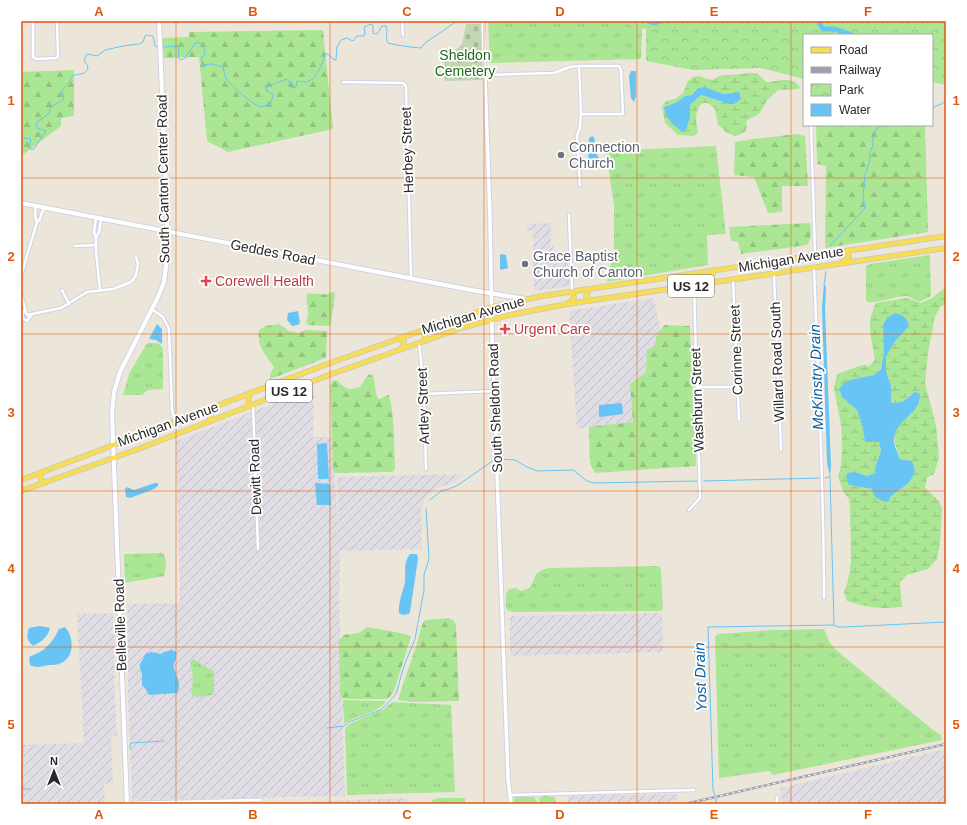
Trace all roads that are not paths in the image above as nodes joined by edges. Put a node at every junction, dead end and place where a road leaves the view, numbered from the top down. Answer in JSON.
{"nodes":[{"id":1,"x":29,"y":21,"type":"edge"},
{"id":2,"x":57,"y":21,"type":"edge"},
{"id":3,"x":159,"y":21,"type":"edge"},
{"id":4,"x":402,"y":21,"type":"edge"},
{"id":5,"x":483,"y":21,"type":"edge"},
{"id":6,"x":32,"y":22,"type":"edge"},
{"id":7,"x":403,"y":36,"type":"dead end"},
{"id":8,"x":579,"y":66,"type":"junction"},
{"id":9,"x":485,"y":75,"type":"junction"},
{"id":10,"x":343,"y":82,"type":"dead end"},
{"id":11,"x":581,"y":114,"type":"junction"},
{"id":12,"x":811,"y":126,"type":"edge"},
{"id":13,"x":580,"y":185,"type":"dead end"},
{"id":14,"x":21,"y":203,"type":"edge"},
{"id":15,"x":35,"y":206,"type":"junction"},
{"id":16,"x":45,"y":208,"type":"junction"},
{"id":17,"x":569,"y":215,"type":"dead end"},
{"id":18,"x":96,"y":218,"type":"junction"},
{"id":19,"x":101,"y":219,"type":"junction"},
{"id":20,"x":37,"y":222,"type":"junction"},
{"id":21,"x":167,"y":232,"type":"junction"},
{"id":22,"x":946,"y":236,"type":"edge"},
{"id":23,"x":96,"y":238,"type":"junction"},
{"id":24,"x":95,"y":245,"type":"junction"},
{"id":25,"x":75,"y":246,"type":"dead end"},
{"id":26,"x":946,"y":248,"type":"edge"},
{"id":27,"x":848,"y":250,"type":"junction"},
{"id":28,"x":815,"y":255,"type":"junction"},
{"id":29,"x":136,"y":257,"type":"dead end"},
{"id":30,"x":839,"y":264,"type":"junction"},
{"id":31,"x":814,"y":268,"type":"junction"},
{"id":32,"x":22,"y":270,"type":"edge"},
{"id":33,"x":716,"y":270,"type":"junction"},
{"id":34,"x":774,"y":273,"type":"junction"},
{"id":35,"x":21,"y":276,"type":"edge"},
{"id":36,"x":411,"y":278,"type":"junction"},
{"id":37,"x":733,"y":279,"type":"junction"},
{"id":38,"x":713,"y":283,"type":"junction"},
{"id":39,"x":694,"y":286,"type":"junction"},
{"id":40,"x":589,"y":289,"type":"junction"},
{"id":41,"x":62,"y":290,"type":"dead end"},
{"id":42,"x":100,"y":290,"type":"junction"},
{"id":43,"x":572,"y":292,"type":"junction"},
{"id":44,"x":21,"y":293,"type":"edge"},
{"id":45,"x":491,"y":294,"type":"junction"},
{"id":46,"x":526,"y":299,"type":"junction"},
{"id":47,"x":590,"y":301,"type":"junction"},
{"id":48,"x":69,"y":304,"type":"junction"},
{"id":49,"x":567,"y":304,"type":"junction"},
{"id":50,"x":492,"y":307,"type":"junction"},
{"id":51,"x":24,"y":310,"type":"junction"},
{"id":52,"x":153,"y":310,"type":"junction"},
{"id":53,"x":32,"y":314,"type":"junction"},
{"id":54,"x":492,"y":319,"type":"junction"},
{"id":55,"x":429,"y":328,"type":"junction"},
{"id":56,"x":399,"y":338,"type":"junction"},
{"id":57,"x":428,"y":340,"type":"junction"},
{"id":58,"x":419,"y":343,"type":"junction"},
{"id":59,"x":398,"y":351,"type":"junction"},
{"id":60,"x":697,"y":387,"type":"junction"},
{"id":61,"x":737,"y":387,"type":"junction"},
{"id":62,"x":494,"y":391,"type":"junction"},
{"id":63,"x":252,"y":393,"type":"junction"},
{"id":64,"x":424,"y":394,"type":"junction"},
{"id":65,"x":253,"y":405,"type":"junction"},
{"id":66,"x":208,"y":410,"type":"junction"},
{"id":67,"x":739,"y":420,"type":"dead end"},
{"id":68,"x":175,"y":422,"type":"junction"},
{"id":69,"x":209,"y":422,"type":"junction"},
{"id":70,"x":112,"y":445,"type":"junction"},
{"id":71,"x":780,"y":450,"type":"dead end"},
{"id":72,"x":113,"y":458,"type":"junction"},
{"id":73,"x":426,"y":469,"type":"dead end"},
{"id":74,"x":44,"y":470,"type":"junction"},
{"id":75,"x":21,"y":480,"type":"edge"},
{"id":76,"x":45,"y":483,"type":"junction"},
{"id":77,"x":21,"y":491,"type":"edge"},
{"id":78,"x":689,"y":510,"type":"dead end"},
{"id":79,"x":258,"y":549,"type":"dead end"},
{"id":80,"x":824,"y":598,"type":"dead end"},
{"id":81,"x":694,"y":790,"type":"dead end"},
{"id":82,"x":509,"y":795,"type":"junction"},
{"id":83,"x":777,"y":797,"type":"dead end"},
{"id":84,"x":261,"y":800,"type":"dead end"},
{"id":85,"x":127,"y":803,"type":"edge"},
{"id":86,"x":511,"y":804,"type":"edge"},
{"id":87,"x":777,"y":804,"type":"edge"}],
"edges":[{"from":1,"to":6,"type":"street"},
{"from":2,"to":6,"type":"street"},
{"from":3,"to":21,"type":"main road","name":"South Canton Center Road"},
{"from":4,"to":7,"type":"street"},
{"from":5,"to":9,"type":"street","name":"South Sheldon Road"},
{"from":8,"to":9,"type":"street"},
{"from":8,"to":11,"type":"street"},
{"from":8,"to":11,"type":"street"},
{"from":9,"to":45,"type":"street","name":"South Sheldon Road"},
{"from":10,"to":36,"type":"street","name":"Herbey Street"},
{"from":11,"to":13,"type":"street"},
{"from":12,"to":28,"type":"street"},
{"from":14,"to":15,"type":"main road","name":"Geddes Road"},
{"from":15,"to":16,"type":"main road","name":"Geddes Road"},
{"from":15,"to":20,"type":"street"},
{"from":16,"to":18,"type":"main road","name":"Geddes Road"},
{"from":16,"to":20,"type":"street"},
{"from":17,"to":43,"type":"street"},
{"from":18,"to":19,"type":"main road","name":"Geddes Road"},
{"from":18,"to":23,"type":"street"},
{"from":19,"to":21,"type":"main road","name":"Geddes Road"},
{"from":19,"to":23,"type":"street"},
{"from":20,"to":32,"type":"street"},
{"from":21,"to":36,"type":"main road","name":"Geddes Road"},
{"from":21,"to":52,"type":"main road","name":"South Canton Center Road"},
{"from":22,"to":27,"type":"main road","name":"Michigan Avenue","number":"US 12"},
{"from":23,"to":24,"type":"street"},
{"from":24,"to":25,"type":"street"},
{"from":24,"to":42,"type":"street"},
{"from":26,"to":30,"type":"main road","name":"Michigan Avenue","number":"US 12"},
{"from":27,"to":28,"type":"main road","name":"Michigan Avenue","number":"US 12"},
{"from":27,"to":30,"type":"main road"},
{"from":28,"to":33,"type":"main road","name":"Michigan Avenue","number":"US 12"},
{"from":29,"to":42,"type":"street"},
{"from":30,"to":31,"type":"main road","name":"Michigan Avenue","number":"US 12"},
{"from":31,"to":34,"type":"main road","name":"Michigan Avenue","number":"US 12"},
{"from":31,"to":80,"type":"street"},
{"from":32,"to":35,"type":"street"},
{"from":33,"to":38,"type":"main road"},
{"from":33,"to":40,"type":"main road","name":"Michigan Avenue","number":"US 12"},
{"from":34,"to":37,"type":"main road","name":"Michigan Avenue","number":"US 12"},
{"from":34,"to":71,"type":"street","name":"Willard Road South"},
{"from":36,"to":45,"type":"main road","name":"Geddes Road"},
{"from":37,"to":38,"type":"main road","name":"Michigan Avenue","number":"US 12"},
{"from":37,"to":61,"type":"street","name":"Corinne Street"},
{"from":38,"to":39,"type":"main road","name":"Michigan Avenue","number":"US 12"},
{"from":39,"to":47,"type":"main road","name":"Michigan Avenue","number":"US 12"},
{"from":39,"to":60,"type":"street","name":"Washburn Street"},
{"from":40,"to":43,"type":"main road","name":"Michigan Avenue","number":"US 12"},
{"from":40,"to":47,"type":"main road"},
{"from":41,"to":48,"type":"street"},
{"from":42,"to":48,"type":"street"},
{"from":43,"to":46,"type":"main road","name":"Michigan Avenue","number":"US 12"},
{"from":43,"to":49,"type":"main road"},
{"from":44,"to":51,"type":"street"},
{"from":45,"to":46,"type":"main road","name":"Geddes Road"},
{"from":45,"to":50,"type":"street","name":"South Sheldon Road"},
{"from":46,"to":50,"type":"main road","name":"Michigan Avenue","number":"US 12"},
{"from":47,"to":49,"type":"main road","name":"Michigan Avenue","number":"US 12"},
{"from":48,"to":53,"type":"street"},
{"from":49,"to":54,"type":"main road","name":"Michigan Avenue","number":"US 12"},
{"from":50,"to":54,"type":"street","name":"South Sheldon Road"},
{"from":50,"to":55,"type":"main road","name":"Michigan Avenue","number":"US 12"},
{"from":51,"to":53,"type":"street"},
{"from":51,"to":53,"type":"street"},
{"from":52,"to":68,"type":"street"},
{"from":52,"to":70,"type":"main road","name":"South Canton Center Road"},
{"from":54,"to":57,"type":"main road","name":"Michigan Avenue","number":"US 12"},
{"from":54,"to":62,"type":"street","name":"South Sheldon Road"},
{"from":55,"to":56,"type":"main road","name":"Michigan Avenue","number":"US 12"},
{"from":55,"to":57,"type":"main road"},
{"from":56,"to":59,"type":"main road"},
{"from":56,"to":63,"type":"main road","name":"Michigan Avenue","number":"US 12"},
{"from":57,"to":58,"type":"main road","name":"Michigan Avenue","number":"US 12"},
{"from":58,"to":59,"type":"main road","name":"Michigan Avenue","number":"US 12"},
{"from":58,"to":64,"type":"street","name":"Artley Street"},
{"from":59,"to":65,"type":"main road","name":"Michigan Avenue","number":"US 12"},
{"from":60,"to":61,"type":"street"},
{"from":60,"to":78,"type":"street","name":"Washburn Street"},
{"from":61,"to":67,"type":"street","name":"Corinne Street"},
{"from":62,"to":64,"type":"street"},
{"from":62,"to":82,"type":"street","name":"South Sheldon Road"},
{"from":63,"to":65,"type":"main road"},
{"from":63,"to":66,"type":"main road","name":"Michigan Avenue","number":"US 12"},
{"from":64,"to":73,"type":"street","name":"Artley Street"},
{"from":65,"to":69,"type":"main road","name":"Michigan Avenue","number":"US 12"},
{"from":65,"to":79,"type":"street","name":"Dewitt Road"},
{"from":66,"to":68,"type":"main road","name":"Michigan Avenue","number":"US 12"},
{"from":66,"to":69,"type":"main road"},
{"from":68,"to":70,"type":"main road","name":"Michigan Avenue","number":"US 12"},
{"from":69,"to":72,"type":"main road","name":"Michigan Avenue","number":"US 12"},
{"from":70,"to":72,"type":"main road","name":"Belleville Road"},
{"from":70,"to":74,"type":"main road","name":"Michigan Avenue","number":"US 12"},
{"from":72,"to":76,"type":"main road","name":"Michigan Avenue","number":"US 12"},
{"from":72,"to":85,"type":"main road","name":"Belleville Road"},
{"from":74,"to":75,"type":"main road","name":"Michigan Avenue","number":"US 12"},
{"from":74,"to":76,"type":"main road"},
{"from":76,"to":77,"type":"main road","name":"Michigan Avenue","number":"US 12"},
{"from":81,"to":82,"type":"street"},
{"from":82,"to":86,"type":"street","name":"South Sheldon Road"},
{"from":83,"to":87,"type":"street"},
{"from":84,"to":85,"type":"street"}]}
